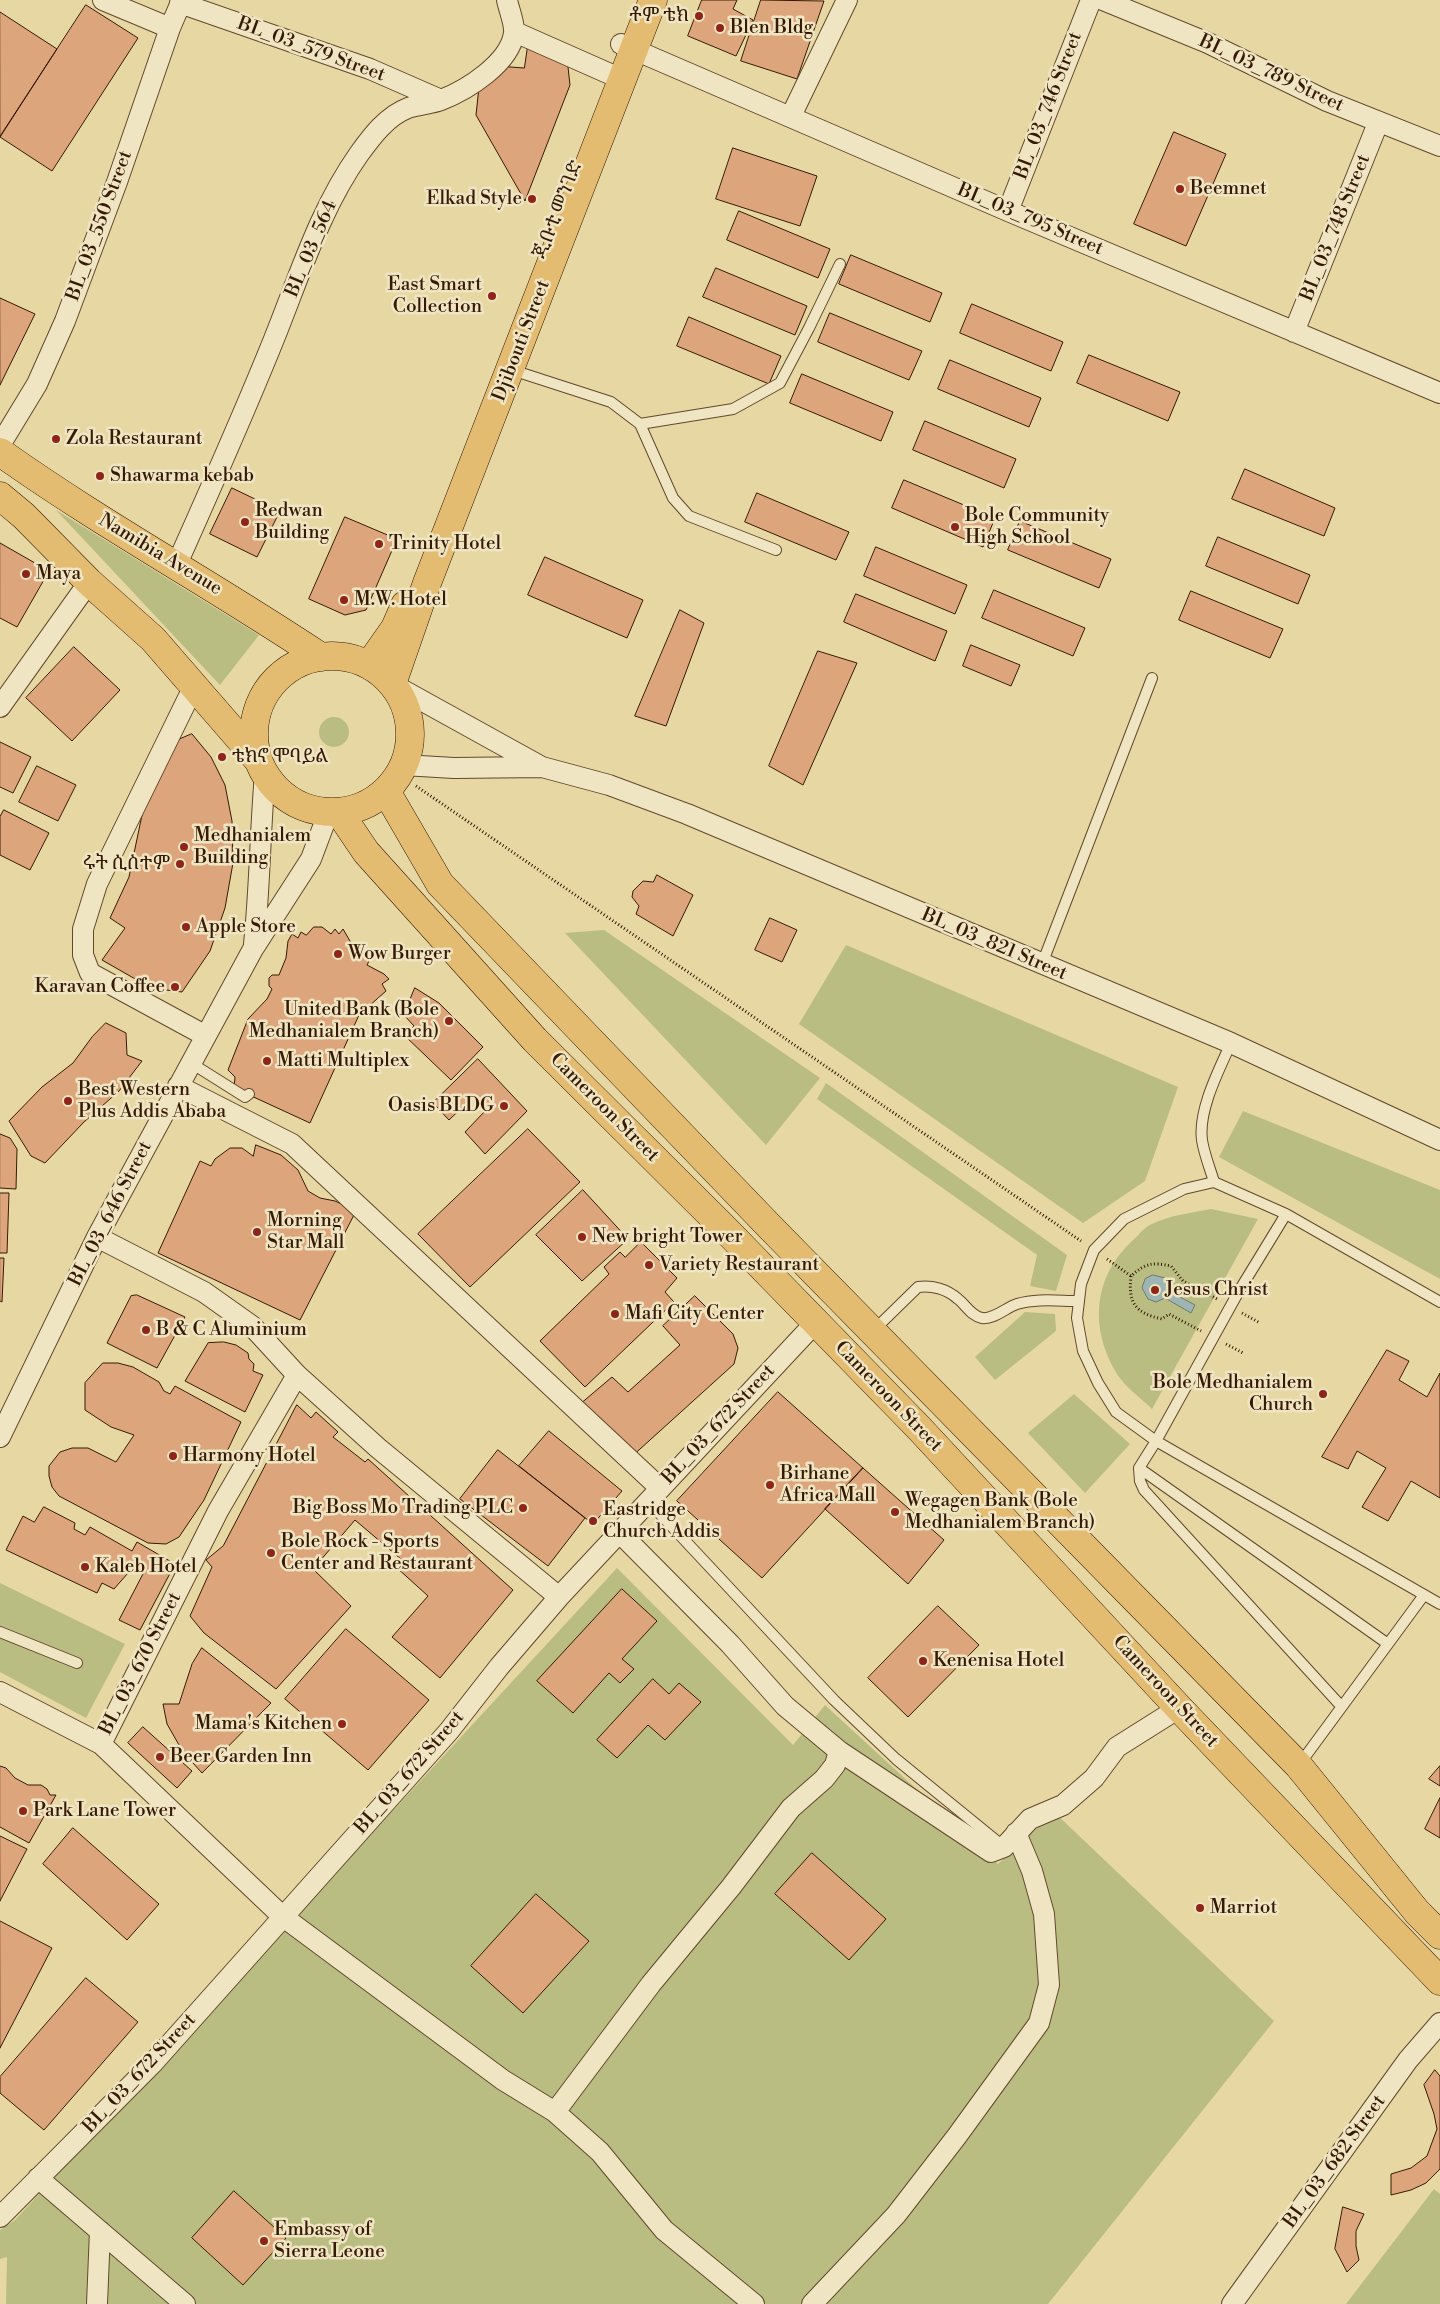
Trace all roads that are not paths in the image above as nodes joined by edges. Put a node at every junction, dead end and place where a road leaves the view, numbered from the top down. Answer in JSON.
{"nodes":[{"id":1,"x":103,"y":0,"type":"edge"},
{"id":2,"x":507,"y":0,"type":"edge"},
{"id":3,"x":639,"y":0,"type":"edge"},
{"id":4,"x":653,"y":0,"type":"edge"},
{"id":5,"x":847,"y":0,"type":"edge"},
{"id":6,"x":1090,"y":0,"type":"edge"},
{"id":7,"x":1103,"y":0,"type":"edge"},
{"id":8,"x":181,"y":2,"type":"edge"},
{"id":9,"x":170,"y":28,"type":"junction"},
{"id":10,"x":514,"y":32,"type":"junction"},
{"id":11,"x":626,"y":47,"type":"junction"},
{"id":12,"x":610,"y":74,"type":"junction"},
{"id":13,"x":441,"y":100,"type":"junction"},
{"id":14,"x":790,"y":116,"type":"junction"},
{"id":15,"x":1378,"y":123,"type":"junction"},
{"id":16,"x":1440,"y":146,"type":"edge"},
{"id":17,"x":1008,"y":211,"type":"junction"},
{"id":18,"x":840,"y":264,"type":"dead end"},
{"id":19,"x":1294,"y":332,"type":"junction"},
{"id":20,"x":511,"y":370,"type":"junction"},
{"id":21,"x":1440,"y":393,"type":"edge"},
{"id":22,"x":640,"y":424,"type":"junction"},
{"id":23,"x":0,"y":444,"type":"edge"},
{"id":24,"x":0,"y":452,"type":"edge"},
{"id":25,"x":0,"y":496,"type":"edge"},
{"id":26,"x":776,"y":550,"type":"dead end"},
{"id":27,"x":176,"y":566,"type":"junction"},
{"id":28,"x":89,"y":582,"type":"junction"},
{"id":29,"x":321,"y":657,"type":"junction"},
{"id":30,"x":369,"y":665,"type":"junction"},
{"id":31,"x":1152,"y":678,"type":"dead end"},
{"id":32,"x":392,"y":684,"type":"junction"},
{"id":33,"x":194,"y":686,"type":"junction"},
{"id":34,"x":0,"y":707,"type":"edge"},
{"id":35,"x":262,"y":767,"type":"junction"},
{"id":36,"x":542,"y":767,"type":"junction"},
{"id":37,"x":396,"y":777,"type":"junction"},
{"id":38,"x":334,"y":811,"type":"junction"},
{"id":39,"x":253,"y":949,"type":"junction"},
{"id":40,"x":1042,"y":964,"type":"junction"},
{"id":41,"x":206,"y":1036,"type":"junction"},
{"id":42,"x":1231,"y":1043,"type":"junction"},
{"id":43,"x":191,"y":1063,"type":"junction"},
{"id":44,"x":178,"y":1086,"type":"junction"},
{"id":45,"x":249,"y":1094,"type":"dead end"},
{"id":46,"x":1440,"y":1140,"type":"edge"},
{"id":47,"x":1214,"y":1182,"type":"junction"},
{"id":48,"x":1286,"y":1214,"type":"junction"},
{"id":49,"x":97,"y":1237,"type":"junction"},
{"id":50,"x":1079,"y":1301,"type":"junction"},
{"id":51,"x":1440,"y":1302,"type":"edge"},
{"id":52,"x":815,"y":1323,"type":"junction"},
{"id":53,"x":872,"y":1332,"type":"junction"},
{"id":54,"x":297,"y":1375,"type":"junction"},
{"id":55,"x":946,"y":1407,"type":"junction"},
{"id":56,"x":919,"y":1428,"type":"junction"},
{"id":57,"x":0,"y":1436,"type":"edge"},
{"id":58,"x":1156,"y":1441,"type":"junction"},
{"id":59,"x":1139,"y":1468,"type":"junction"},
{"id":60,"x":654,"y":1495,"type":"junction"},
{"id":61,"x":620,"y":1533,"type":"junction"},
{"id":62,"x":1424,"y":1595,"type":"junction"},
{"id":63,"x":559,"y":1597,"type":"junction"},
{"id":64,"x":1440,"y":1604,"type":"edge"},
{"id":65,"x":0,"y":1632,"type":"edge"},
{"id":66,"x":1388,"y":1644,"type":"junction"},
{"id":67,"x":77,"y":1663,"type":"dead end"},
{"id":68,"x":0,"y":1692,"type":"edge"},
{"id":69,"x":1341,"y":1706,"type":"junction"},
{"id":70,"x":1179,"y":1708,"type":"junction"},
{"id":71,"x":101,"y":1744,"type":"junction"},
{"id":72,"x":839,"y":1750,"type":"junction"},
{"id":73,"x":1298,"y":1765,"type":"junction"},
{"id":74,"x":1010,"y":1840,"type":"junction"},
{"id":75,"x":282,"y":1916,"type":"junction"},
{"id":76,"x":1440,"y":1935,"type":"edge"},
{"id":77,"x":1440,"y":1981,"type":"edge"},
{"id":78,"x":1440,"y":2023,"type":"edge"},
{"id":79,"x":555,"y":2112,"type":"junction"},
{"id":80,"x":38,"y":2178,"type":"junction"},
{"id":81,"x":0,"y":2217,"type":"edge"},
{"id":82,"x":100,"y":2231,"type":"junction"},
{"id":83,"x":97,"y":2304,"type":"edge"},
{"id":84,"x":185,"y":2304,"type":"edge"},
{"id":85,"x":754,"y":2304,"type":"edge"},
{"id":86,"x":812,"y":2304,"type":"edge"},
{"id":87,"x":1232,"y":2304,"type":"edge"}],
"edges":[{"from":1,"to":9,"type":"street"},
{"from":2,"to":10,"type":"street"},
{"from":3,"to":11,"type":"main road","name":"ጂቡቲ መንገድ"},
{"from":4,"to":11,"type":"main road","name":"Djibouti Street"},
{"from":5,"to":14,"type":"street"},
{"from":6,"to":17,"type":"street","name":"BL_03_746 Street"},
{"from":7,"to":15,"type":"street","name":"BL_03_789 Street"},
{"from":8,"to":9,"type":"street","name":"BL_03_550 Street"},
{"from":8,"to":13,"type":"street","name":"BL_03_579 Street"},
{"from":9,"to":23,"type":"street","name":"BL_03_550 Street"},
{"from":10,"to":12,"type":"street"},
{"from":10,"to":13,"type":"street","name":"BL_03_564"},
{"from":11,"to":12,"type":"main road","name":"ጂቡቲ መንገድ"},
{"from":11,"to":14,"type":"street","name":"BL_03_795 Street"},
{"from":11,"to":20,"type":"main road","name":"Djibouti Street"},
{"from":12,"to":30,"type":"main road","name":"ጂቡቲ መንገድ"},
{"from":13,"to":27,"type":"street","name":"BL_03_564"},
{"from":14,"to":17,"type":"street","name":"BL_03_795 Street"},
{"from":15,"to":16,"type":"street","name":"BL_03_789 Street"},
{"from":15,"to":19,"type":"street","name":"BL_03_748 Street"},
{"from":17,"to":19,"type":"street","name":"BL_03_795 Street"},
{"from":18,"to":22,"type":"lane"},
{"from":19,"to":21,"type":"street","name":"BL_03_795 Street"},
{"from":20,"to":22,"type":"lane"},
{"from":20,"to":32,"type":"main road","name":"Djibouti Street"},
{"from":22,"to":26,"type":"lane"},
{"from":24,"to":27,"type":"main road","name":"Namibia Avenue"},
{"from":25,"to":28,"type":"main road"},
{"from":27,"to":29,"type":"main road","name":"Namibia Avenue"},
{"from":28,"to":33,"type":"main road"},
{"from":28,"to":34,"type":"street"},
{"from":29,"to":30,"type":"main road"},
{"from":29,"to":35,"type":"main road"},
{"from":30,"to":32,"type":"main road"},
{"from":31,"to":40,"type":"lane"},
{"from":32,"to":36,"type":"street"},
{"from":32,"to":37,"type":"main road"},
{"from":33,"to":35,"type":"main road"},
{"from":33,"to":41,"type":"street"},
{"from":35,"to":38,"type":"main road"},
{"from":35,"to":39,"type":"street"},
{"from":36,"to":37,"type":"street"},
{"from":36,"to":40,"type":"street","name":"BL_03_821 Street"},
{"from":37,"to":38,"type":"main road"},
{"from":37,"to":53,"type":"main road","name":"Cameroon Street"},
{"from":38,"to":39,"type":"street","name":"BL_03_646 Street"},
{"from":38,"to":52,"type":"main road","name":"Cameroon Street"},
{"from":39,"to":41,"type":"street","name":"BL_03_646 Street"},
{"from":40,"to":42,"type":"street","name":"BL_03_821 Street"},
{"from":41,"to":43,"type":"street","name":"BL_03_646 Street"},
{"from":42,"to":46,"type":"street","name":"BL_03_821 Street"},
{"from":42,"to":47,"type":"lane"},
{"from":43,"to":44,"type":"street","name":"BL_03_646 Street"},
{"from":43,"to":45,"type":"lane"},
{"from":44,"to":49,"type":"street","name":"BL_03_646 Street"},
{"from":44,"to":60,"type":"street"},
{"from":47,"to":48,"type":"lane"},
{"from":47,"to":50,"type":"lane"},
{"from":48,"to":51,"type":"lane"},
{"from":48,"to":58,"type":"lane"},
{"from":49,"to":54,"type":"street"},
{"from":49,"to":57,"type":"street","name":"BL_03_646 Street"},
{"from":50,"to":53,"type":"lane"},
{"from":50,"to":58,"type":"lane"},
{"from":52,"to":56,"type":"main road","name":"Cameroon Street"},
{"from":52,"to":60,"type":"street","name":"BL_03_672 Street"},
{"from":53,"to":55,"type":"main road","name":"Cameroon Street"},
{"from":54,"to":63,"type":"street"},
{"from":54,"to":71,"type":"street","name":"BL_03_670 Street"},
{"from":55,"to":56,"type":"main road"},
{"from":55,"to":73,"type":"main road","name":"Cameroon Street"},
{"from":56,"to":70,"type":"main road","name":"Cameroon Street"},
{"from":58,"to":59,"type":"lane"},
{"from":58,"to":62,"type":"lane"},
{"from":59,"to":66,"type":"lane"},
{"from":59,"to":69,"type":"lane"},
{"from":60,"to":61,"type":"street","name":"BL_03_672 Street"},
{"from":60,"to":74,"type":"lane"},
{"from":61,"to":63,"type":"street","name":"BL_03_672 Street"},
{"from":61,"to":72,"type":"street"},
{"from":62,"to":64,"type":"lane"},
{"from":62,"to":66,"type":"lane"},
{"from":63,"to":75,"type":"street","name":"BL_03_672 Street"},
{"from":65,"to":67,"type":"lane"},
{"from":66,"to":69,"type":"lane"},
{"from":68,"to":71,"type":"street"},
{"from":69,"to":73,"type":"lane"},
{"from":70,"to":74,"type":"street"},
{"from":70,"to":77,"type":"main road","name":"Cameroon Street"},
{"from":71,"to":75,"type":"street"},
{"from":72,"to":74,"type":"street"},
{"from":72,"to":79,"type":"street"},
{"from":73,"to":76,"type":"main road","name":"Cameroon Street"},
{"from":74,"to":86,"type":"street"},
{"from":75,"to":79,"type":"street"},
{"from":75,"to":80,"type":"street","name":"BL_03_672 Street"},
{"from":78,"to":87,"type":"street","name":"BL_03_682 Street"},
{"from":79,"to":85,"type":"street"},
{"from":80,"to":81,"type":"street","name":"BL_03_672 Street"},
{"from":80,"to":82,"type":"street"},
{"from":82,"to":83,"type":"street"},
{"from":82,"to":84,"type":"street"}]}
